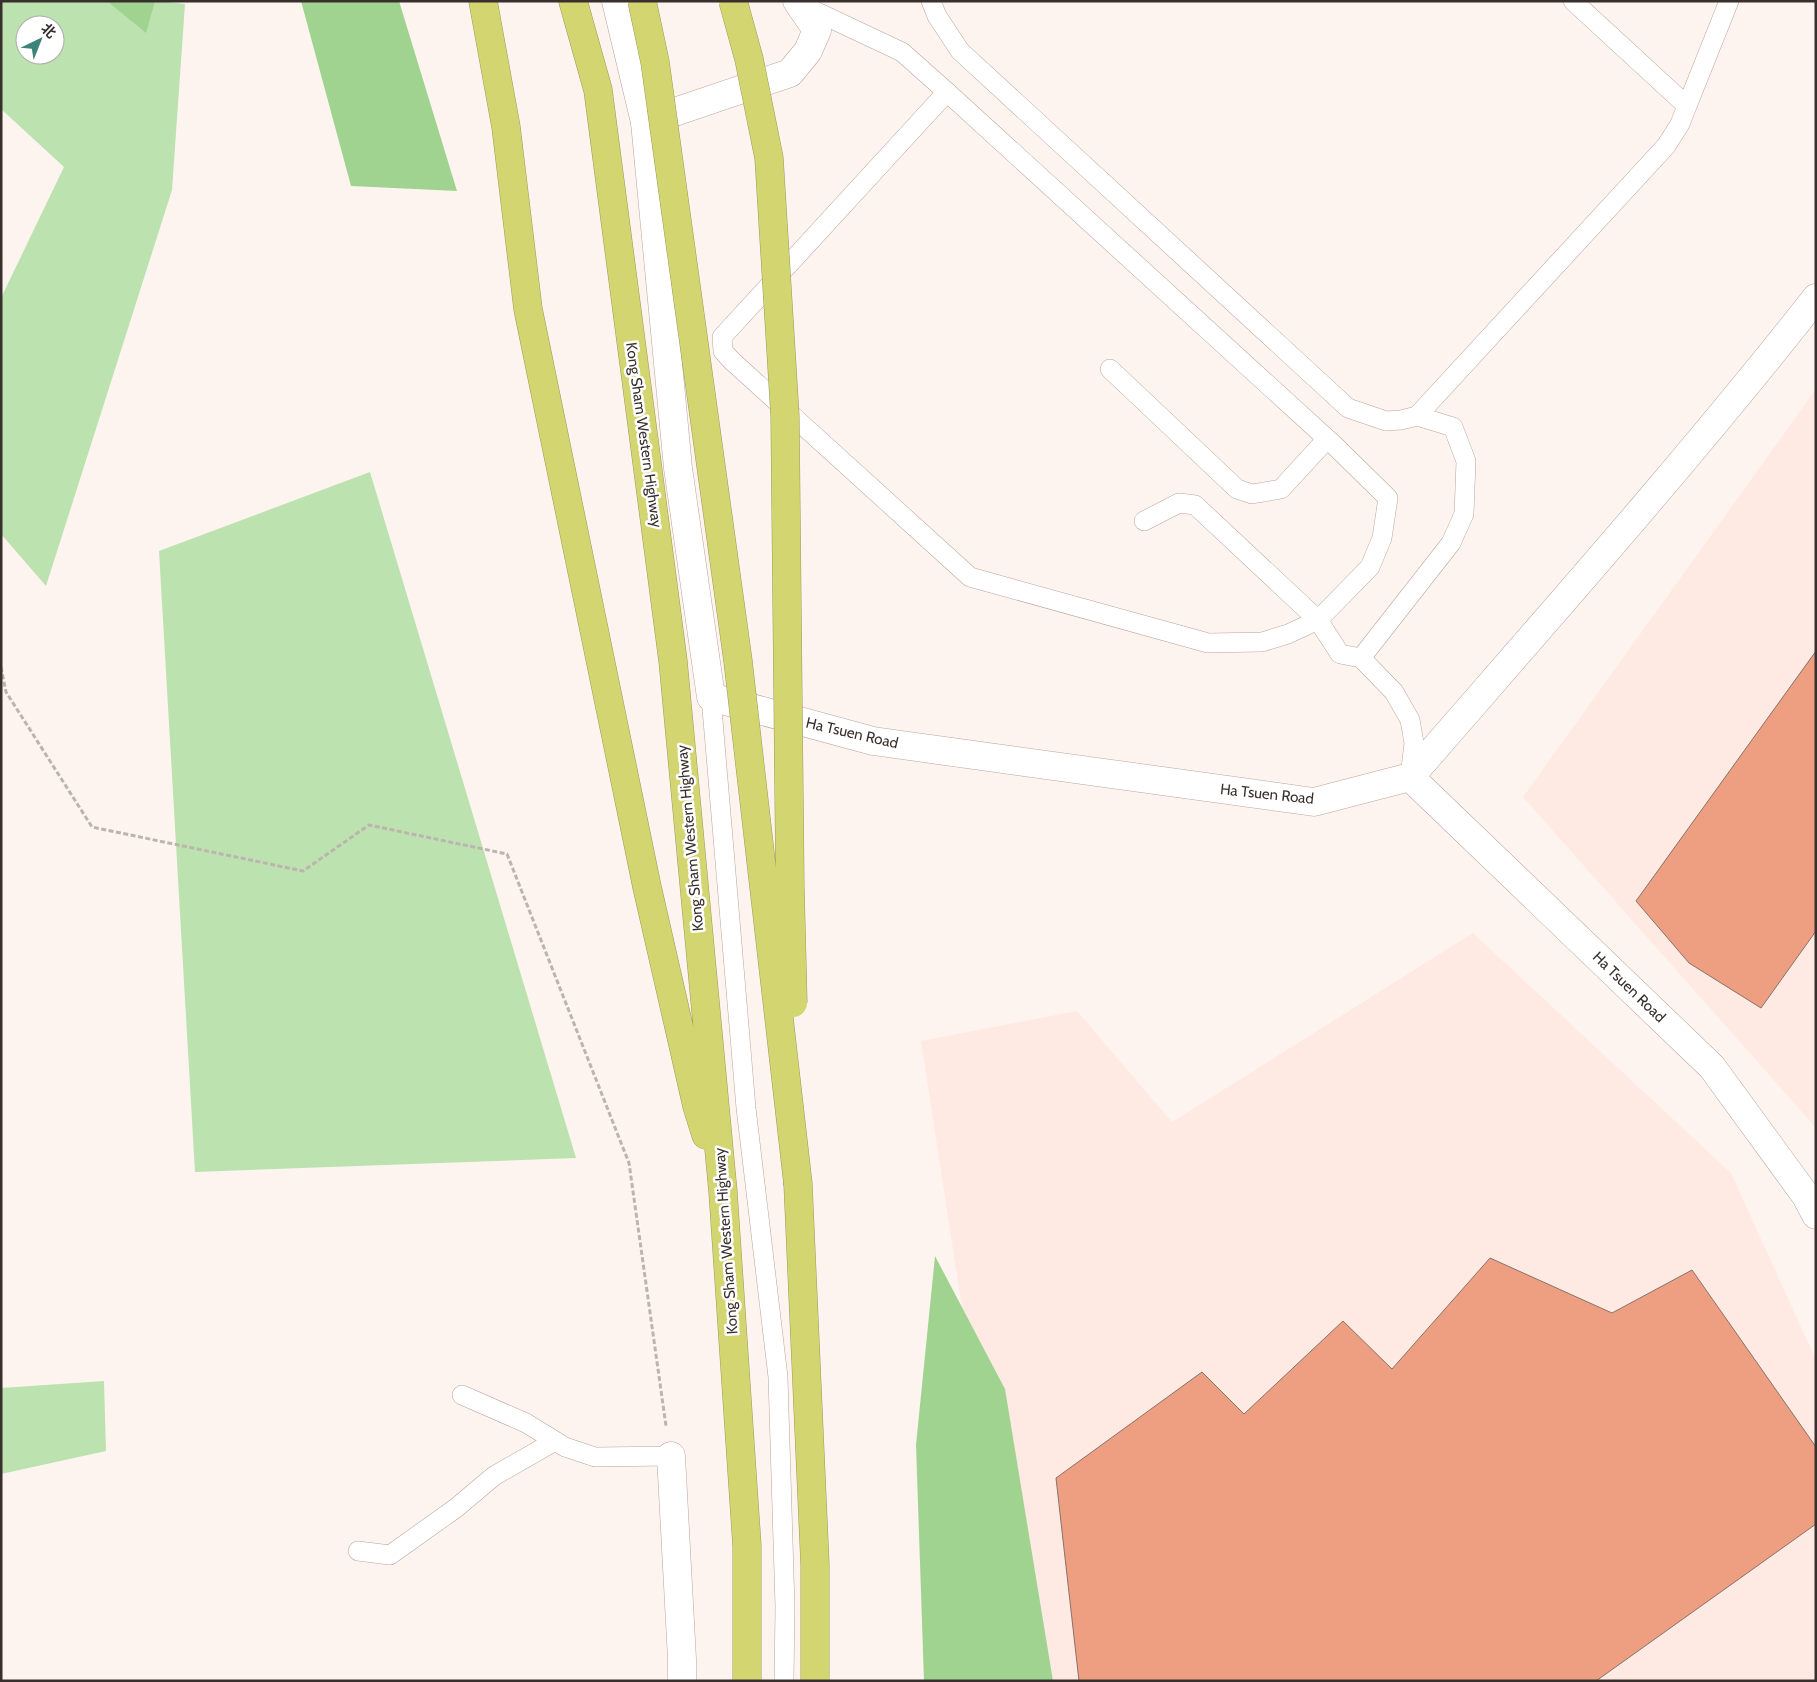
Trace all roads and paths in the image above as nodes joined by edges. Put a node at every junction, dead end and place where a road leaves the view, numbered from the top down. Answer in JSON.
{"nodes":[{"id":1,"x":483,"y":1,"type":"edge"},
{"id":2,"x":573,"y":1,"type":"edge"},
{"id":3,"x":616,"y":1,"type":"edge"},
{"id":4,"x":642,"y":1,"type":"edge"},
{"id":5,"x":733,"y":1,"type":"edge"},
{"id":6,"x":931,"y":1,"type":"edge"},
{"id":7,"x":1573,"y":1,"type":"edge"},
{"id":8,"x":1729,"y":1,"type":"edge"},
{"id":9,"x":800,"y":2,"type":"edge"},
{"id":10,"x":947,"y":92,"type":"junction"},
{"id":11,"x":1687,"y":106,"type":"junction"},
{"id":12,"x":645,"y":122,"type":"junction"},
{"id":13,"x":1816,"y":298,"type":"edge"},
{"id":14,"x":1110,"y":369,"type":"dead end"},
{"id":15,"x":1417,"y":416,"type":"junction"},
{"id":16,"x":1326,"y":440,"type":"junction"},
{"id":17,"x":1144,"y":522,"type":"dead end"},
{"id":18,"x":1318,"y":620,"type":"junction"},
{"id":19,"x":1361,"y":658,"type":"junction"},
{"id":20,"x":1,"y":667,"type":"edge"},
{"id":21,"x":710,"y":697,"type":"junction"},
{"id":22,"x":1410,"y":777,"type":"junction"},
{"id":23,"x":798,"y":1184,"type":"junction"},
{"id":24,"x":723,"y":1192,"type":"junction"},
{"id":25,"x":1816,"y":1215,"type":"edge"},
{"id":26,"x":462,"y":1395,"type":"dead end"},
{"id":27,"x":555,"y":1441,"type":"junction"},
{"id":28,"x":671,"y":1456,"type":"junction"},
{"id":29,"x":358,"y":1551,"type":"dead end"},
{"id":30,"x":682,"y":1681,"type":"edge"},
{"id":31,"x":747,"y":1681,"type":"edge"},
{"id":32,"x":784,"y":1681,"type":"edge"},
{"id":33,"x":815,"y":1681,"type":"edge"}],
"edges":[{"from":1,"to":24,"type":"highway"},
{"from":2,"to":24,"type":"highway","name":"Kong Sham Western Highway"},
{"from":3,"to":12,"type":"street"},
{"from":4,"to":23,"type":"highway","bridge":true},
{"from":5,"to":23,"type":"highway","bridge":true},
{"from":6,"to":15,"type":"lane"},
{"from":7,"to":11,"type":"lane"},
{"from":8,"to":11,"type":"lane"},
{"from":9,"to":10,"type":"lane"},
{"from":9,"to":12,"type":"street"},
{"from":10,"to":16,"type":"lane"},
{"from":10,"to":18,"type":"lane"},
{"from":11,"to":15,"type":"lane"},
{"from":12,"to":21,"type":"street"},
{"from":13,"to":22,"type":"street"},
{"from":14,"to":16,"type":"lane"},
{"from":15,"to":19,"type":"lane"},
{"from":16,"to":18,"type":"lane"},
{"from":17,"to":18,"type":"lane"},
{"from":18,"to":19,"type":"lane"},
{"from":19,"to":22,"type":"lane"},
{"from":20,"to":28,"type":"path"},
{"from":21,"to":22,"type":"street","name":"Ha Tsuen Road"},
{"from":21,"to":32,"type":"lane"},
{"from":22,"to":25,"type":"street","name":"Ha Tsuen Road"},
{"from":23,"to":33,"type":"highway"},
{"from":24,"to":31,"type":"highway","name":"Kong Sham Western Highway"},
{"from":26,"to":27,"type":"lane"},
{"from":27,"to":28,"type":"lane"},
{"from":27,"to":29,"type":"lane"},
{"from":28,"to":30,"type":"street"}]}
